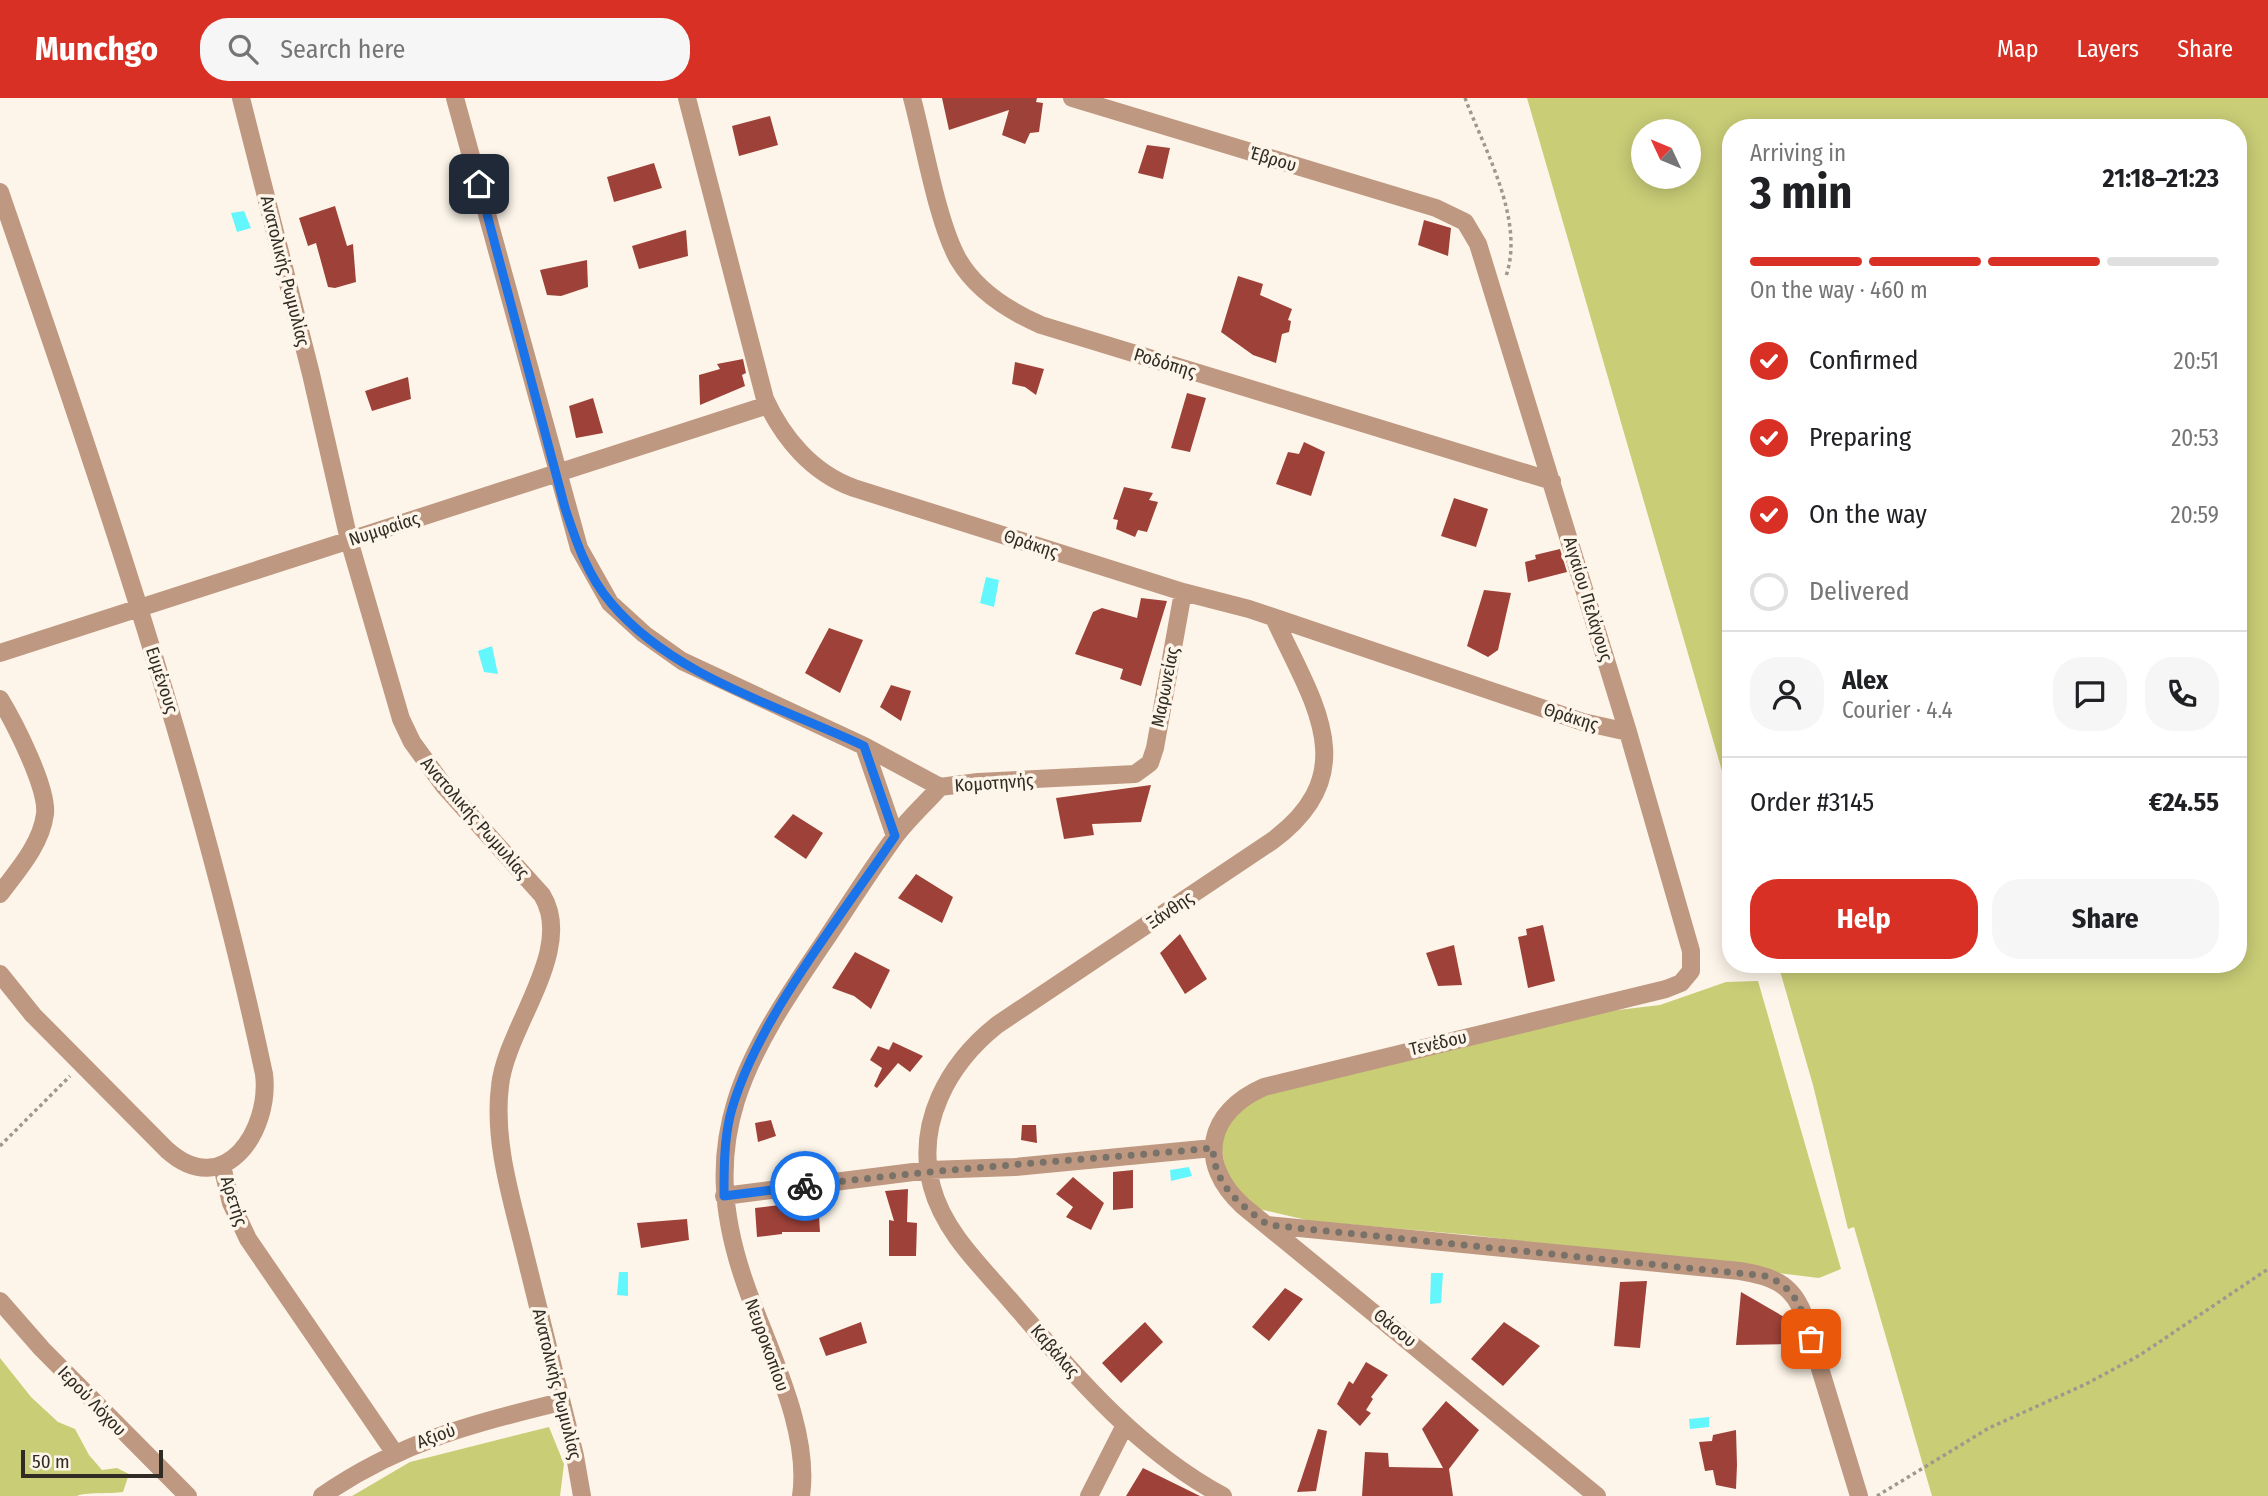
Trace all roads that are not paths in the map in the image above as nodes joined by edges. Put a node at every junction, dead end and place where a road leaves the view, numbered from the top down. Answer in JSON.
{"nodes":[{"id":1,"x":241,"y":98,"type":"edge"},
{"id":2,"x":455,"y":98,"type":"edge"},
{"id":3,"x":687,"y":98,"type":"edge"},
{"id":4,"x":912,"y":98,"type":"edge"},
{"id":5,"x":1072,"y":98,"type":"edge"},
{"id":6,"x":0,"y":192,"type":"edge"},
{"id":7,"x":1470,"y":227,"type":"joint"},
{"id":8,"x":768,"y":405,"type":"junction"},
{"id":9,"x":557,"y":473,"type":"junction"},
{"id":10,"x":1552,"y":481,"type":"junction"},
{"id":11,"x":349,"y":540,"type":"junction"},
{"id":12,"x":1184,"y":592,"type":"junction"},
{"id":13,"x":140,"y":608,"type":"junction"},
{"id":14,"x":1274,"y":618,"type":"junction"},
{"id":15,"x":0,"y":653,"type":"edge"},
{"id":16,"x":0,"y":699,"type":"edge"},
{"id":17,"x":1628,"y":732,"type":"junction"},
{"id":18,"x":864,"y":746,"type":"junction"},
{"id":19,"x":1135,"y":774,"type":"joint"},
{"id":20,"x":940,"y":787,"type":"junction"},
{"id":21,"x":895,"y":836,"type":"junction"},
{"id":22,"x":0,"y":894,"type":"edge"},
{"id":23,"x":0,"y":974,"type":"edge"},
{"id":24,"x":1690,"y":974,"type":"joint"},
{"id":25,"x":1213,"y":1148,"type":"junction"},
{"id":26,"x":222,"y":1166,"type":"junction"},
{"id":27,"x":929,"y":1170,"type":"junction"},
{"id":28,"x":724,"y":1196,"type":"junction"},
{"id":29,"x":1268,"y":1225,"type":"junction"},
{"id":30,"x":0,"y":1301,"type":"edge"},
{"id":31,"x":561,"y":1402,"type":"junction"},
{"id":32,"x":1125,"y":1425,"type":"junction"},
{"id":33,"x":394,"y":1452,"type":"junction"},
{"id":34,"x":188,"y":1496,"type":"edge"},
{"id":35,"x":321,"y":1496,"type":"edge"},
{"id":36,"x":582,"y":1496,"type":"edge"},
{"id":37,"x":801,"y":1496,"type":"edge"},
{"id":38,"x":1089,"y":1496,"type":"edge"},
{"id":39,"x":1223,"y":1496,"type":"edge"},
{"id":40,"x":1597,"y":1496,"type":"edge"},
{"id":41,"x":1859,"y":1496,"type":"edge"}],
"edges":[{"from":1,"to":11,"type":"street","name":"Ανατολικής Ρωμυλίας"},
{"from":2,"to":9,"type":"street","name":"Κομοτηνής"},
{"from":3,"to":8,"type":"street","name":"Θράκης"},
{"from":4,"to":10,"type":"street","name":"Ροδόπης"},
{"from":5,"to":7,"type":"street","name":"Έβρου"},
{"from":6,"to":13,"type":"street","name":"Ευμένους"},
{"from":7,"to":10,"type":"street","name":"Αιγαίου Πελάγους"},
{"from":8,"to":9,"type":"street","name":"Νυμφαίας"},
{"from":8,"to":12,"type":"street","name":"Θράκης"},
{"from":9,"to":11,"type":"street","name":"Νυμφαίας"},
{"from":9,"to":18,"type":"street","name":"Κομοτηνής"},
{"from":10,"to":17,"type":"street","name":"Αιγαίου Πελάγους"},
{"from":11,"to":13,"type":"street","name":"Νυμφαίας"},
{"from":11,"to":31,"type":"street","name":"Ανατολικής Ρωμυλίας"},
{"from":12,"to":14,"type":"street","name":"Θράκης"},
{"from":12,"to":19,"type":"street","name":"Μαρωνείας"},
{"from":13,"to":15,"type":"street","name":"Νυμφαίας"},
{"from":13,"to":26,"type":"street","name":"Ευμένους"},
{"from":14,"to":17,"type":"street","name":"Θράκης"},
{"from":14,"to":27,"type":"street","name":"Ξάνθης"},
{"from":16,"to":22,"type":"street"},
{"from":17,"to":24,"type":"street","name":"Αιγαίου Πελάγους"},
{"from":18,"to":20,"type":"street","name":"Κομοτηνής"},
{"from":18,"to":21,"type":"street"},
{"from":19,"to":20,"type":"street","name":"Κομοτηνής"},
{"from":20,"to":21,"type":"street","name":"Νευροκοπίου"},
{"from":21,"to":28,"type":"street","name":"Νευροκοπίου"},
{"from":23,"to":26,"type":"street","name":"Αρετής"},
{"from":24,"to":25,"type":"street","name":"Τενέδου"},
{"from":25,"to":27,"type":"street"},
{"from":25,"to":29,"type":"street","name":"Θάσου"},
{"from":26,"to":33,"type":"street","name":"Αρετής"},
{"from":27,"to":28,"type":"street"},
{"from":27,"to":32,"type":"street","name":"Καβάλας"},
{"from":28,"to":37,"type":"street","name":"Νευροκοπίου"},
{"from":29,"to":40,"type":"street","name":"Θάσου"},
{"from":29,"to":41,"type":"street"},
{"from":30,"to":34,"type":"street","name":"Ιερού Λόχου"},
{"from":31,"to":33,"type":"street","name":"Αξιού"},
{"from":31,"to":36,"type":"street","name":"Ανατολικής Ρωμυλίας"},
{"from":32,"to":38,"type":"street"},
{"from":32,"to":39,"type":"street","name":"Καβάλας"},
{"from":33,"to":35,"type":"street","name":"Αξιού"}]}
